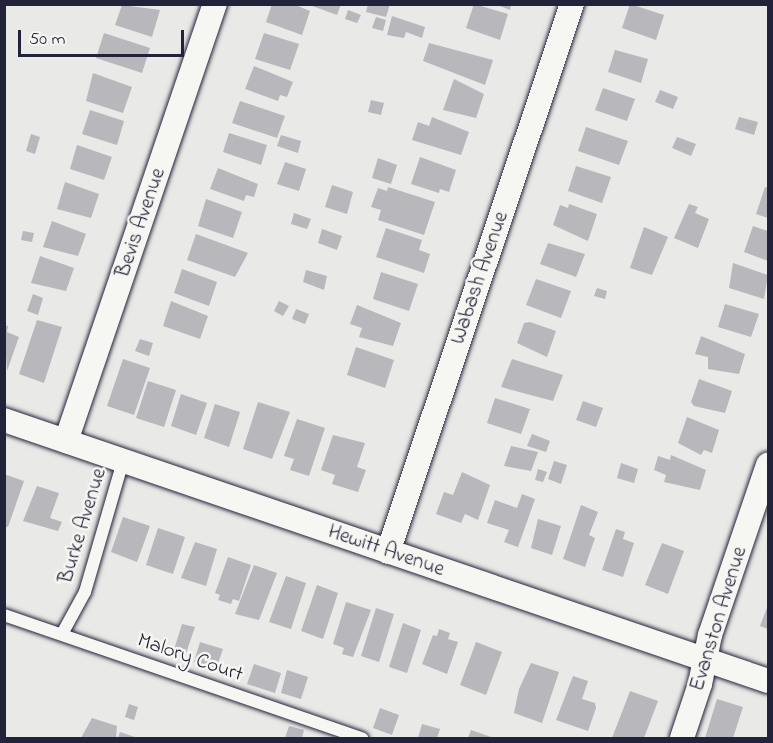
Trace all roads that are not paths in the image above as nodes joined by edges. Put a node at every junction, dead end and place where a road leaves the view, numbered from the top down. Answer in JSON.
{"nodes":[{"id":1,"x":215,"y":4,"type":"edge"},
{"id":2,"x":572,"y":4,"type":"edge"},
{"id":3,"x":4,"y":420,"type":"edge"},
{"id":4,"x":66,"y":441,"type":"junction"},
{"id":5,"x":123,"y":461,"type":"junction"},
{"id":6,"x":768,"y":465,"type":"edge"},
{"id":7,"x":387,"y":552,"type":"junction"},
{"id":8,"x":4,"y":615,"type":"edge"},
{"id":9,"x":62,"y":634,"type":"junction"},
{"id":10,"x":705,"y":659,"type":"junction"},
{"id":11,"x":768,"y":681,"type":"edge"},
{"id":12,"x":362,"y":738,"type":"edge"},
{"id":13,"x":682,"y":738,"type":"edge"}],
"edges":[{"from":1,"to":4,"type":"street","name":"Bevis Avenue"},
{"from":2,"to":7,"type":"street","name":"Wabash Avenue"},
{"from":3,"to":4,"type":"street","name":"Hewitt Avenue"},
{"from":4,"to":5,"type":"street","name":"Hewitt Avenue"},
{"from":5,"to":7,"type":"street","name":"Hewitt Avenue"},
{"from":5,"to":9,"type":"lane","name":"Burke Avenue"},
{"from":6,"to":10,"type":"street","name":"Evanston Avenue"},
{"from":7,"to":10,"type":"street","name":"Hewitt Avenue"},
{"from":8,"to":9,"type":"lane","name":"Malory Court"},
{"from":9,"to":12,"type":"lane","name":"Malory Court"},
{"from":10,"to":11,"type":"street","name":"Hewitt Avenue"},
{"from":10,"to":13,"type":"street","name":"Evanston Avenue"}]}
